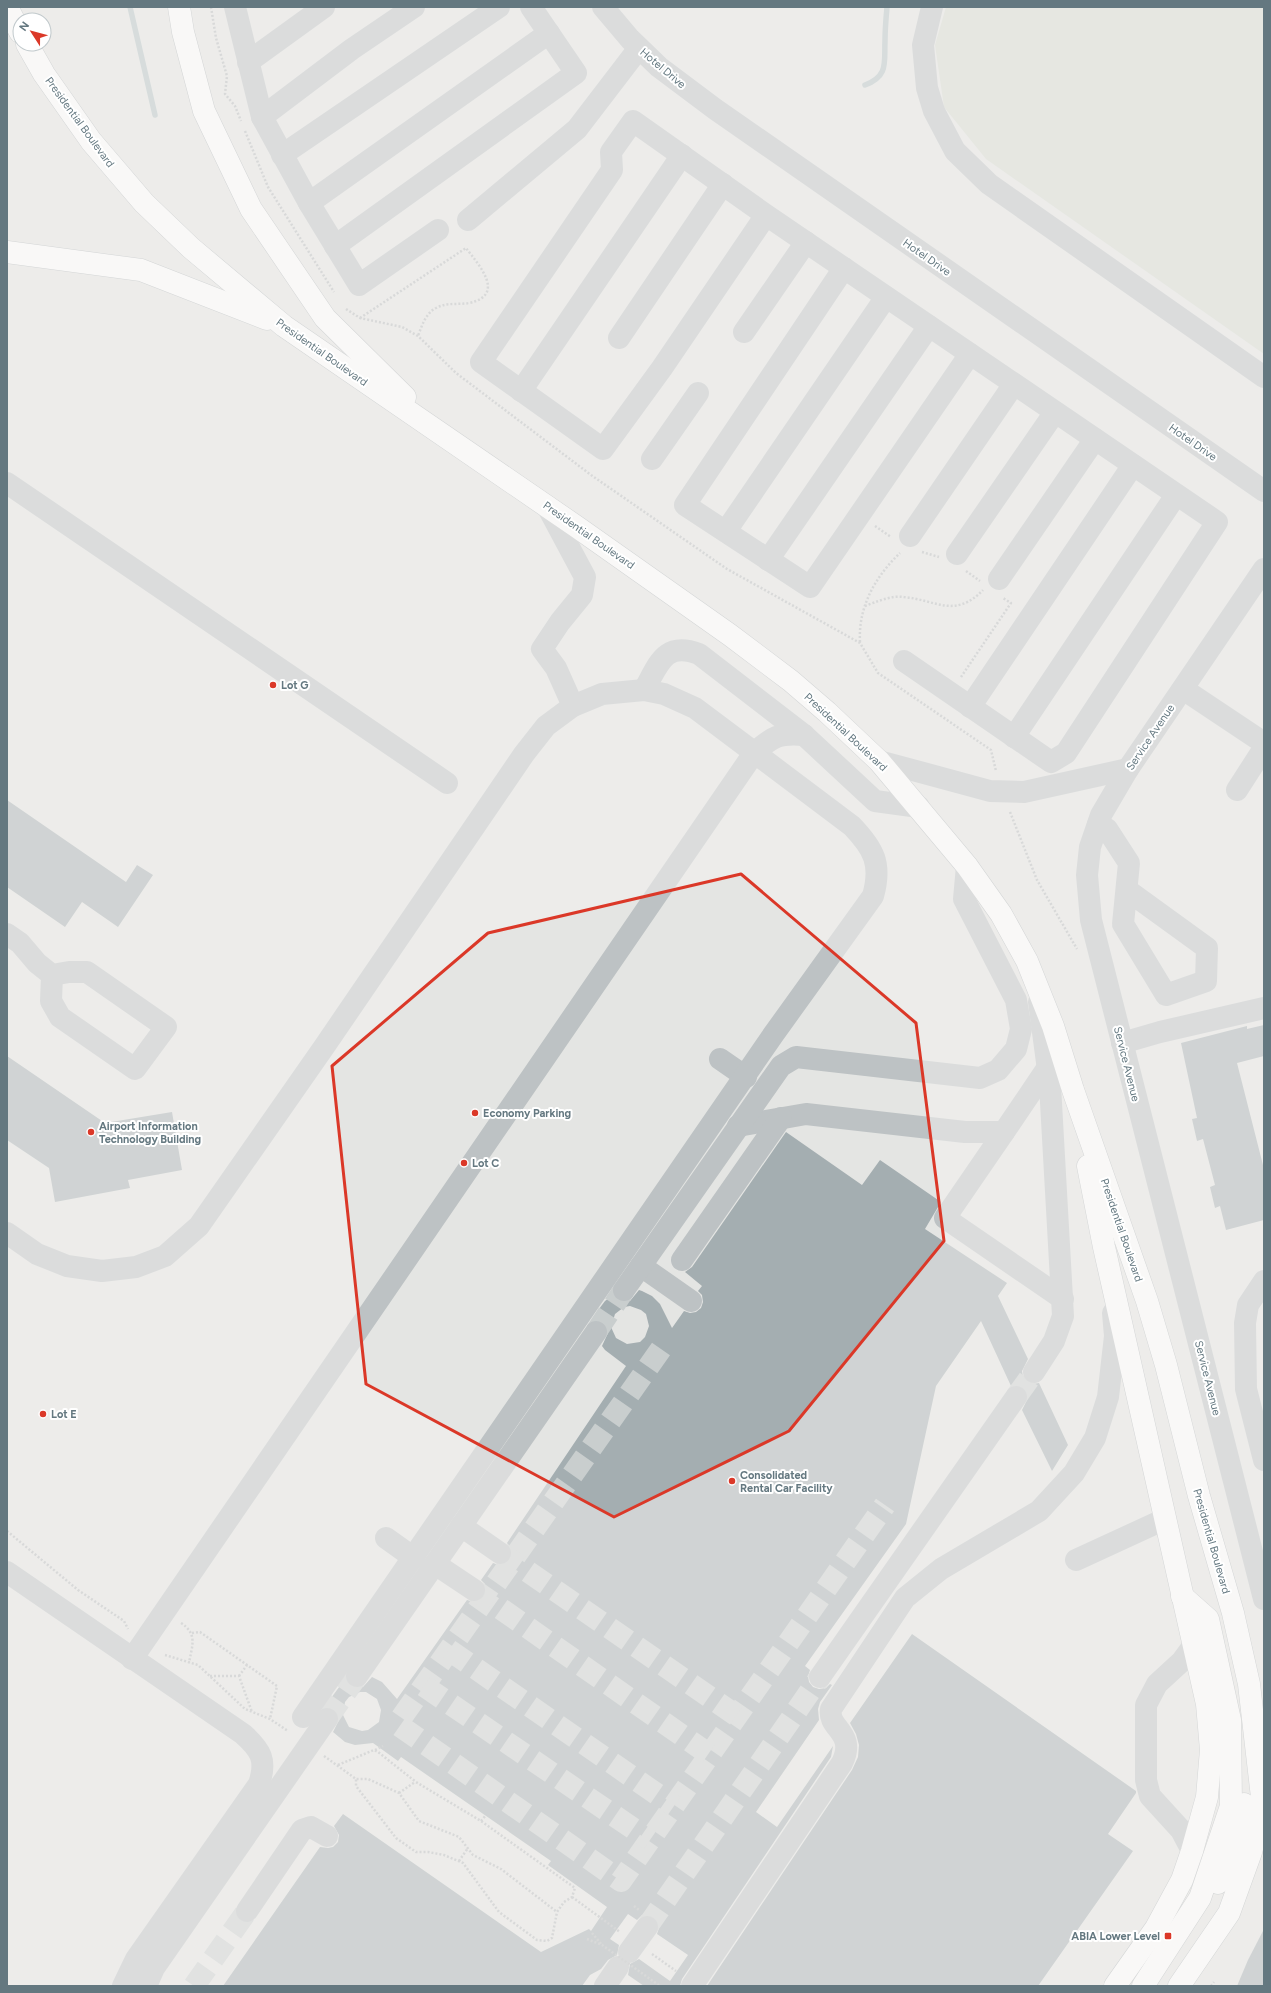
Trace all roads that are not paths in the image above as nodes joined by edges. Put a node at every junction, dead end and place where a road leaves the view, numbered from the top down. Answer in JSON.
{"nodes":[{"id":1,"x":7,"y":7,"type":"edge"},
{"id":2,"x":178,"y":7,"type":"edge"},
{"id":3,"x":235,"y":7,"type":"edge"},
{"id":4,"x":324,"y":7,"type":"edge"},
{"id":5,"x":414,"y":7,"type":"edge"},
{"id":6,"x":499,"y":7,"type":"edge"},
{"id":7,"x":531,"y":7,"type":"edge"},
{"id":8,"x":602,"y":7,"type":"edge"},
{"id":9,"x":932,"y":7,"type":"edge"},
{"id":10,"x":12,"y":17,"type":"edge"},
{"id":11,"x":549,"y":33,"type":"junction"},
{"id":12,"x":639,"y":48,"type":"junction"},
{"id":13,"x":32,"y":52,"type":"edge"},
{"id":14,"x":248,"y":62,"type":"junction"},
{"id":15,"x":262,"y":117,"type":"junction"},
{"id":16,"x":282,"y":155,"type":"junction"},
{"id":17,"x":682,"y":155,"type":"junction"},
{"id":18,"x":723,"y":184,"type":"junction"},
{"id":19,"x":309,"y":203,"type":"junction"},
{"id":20,"x":766,"y":215,"type":"junction"},
{"id":21,"x":468,"y":220,"type":"dead end"},
{"id":22,"x":438,"y":230,"type":"dead end"},
{"id":23,"x":806,"y":242,"type":"junction"},
{"id":24,"x":335,"y":246,"type":"junction"},
{"id":25,"x":7,"y":252,"type":"edge"},
{"id":26,"x":844,"y":268,"type":"junction"},
{"id":27,"x":886,"y":297,"type":"junction"},
{"id":28,"x":284,"y":326,"type":"junction"},
{"id":29,"x":929,"y":326,"type":"junction"},
{"id":30,"x":744,"y":332,"type":"dead end"},
{"id":31,"x":619,"y":338,"type":"dead end"},
{"id":32,"x":970,"y":354,"type":"junction"},
{"id":33,"x":1264,"y":377,"type":"edge"},
{"id":34,"x":1014,"y":384,"type":"junction"},
{"id":35,"x":521,"y":391,"type":"junction"},
{"id":36,"x":698,"y":393,"type":"dead end"},
{"id":37,"x":1055,"y":412,"type":"junction"},
{"id":38,"x":445,"y":437,"type":"junction"},
{"id":39,"x":1095,"y":439,"type":"junction"},
{"id":40,"x":652,"y":459,"type":"dead end"},
{"id":41,"x":1132,"y":465,"type":"junction"},
{"id":42,"x":7,"y":483,"type":"edge"},
{"id":43,"x":1264,"y":491,"type":"edge"},
{"id":44,"x":1176,"y":495,"type":"junction"},
{"id":45,"x":547,"y":506,"type":"junction"},
{"id":46,"x":726,"y":531,"type":"junction"},
{"id":47,"x":907,"y":544,"type":"road end"},
{"id":48,"x":768,"y":560,"type":"junction"},
{"id":49,"x":954,"y":560,"type":"road end"},
{"id":50,"x":1264,"y":569,"type":"edge"},
{"id":51,"x":999,"y":587,"type":"road end"},
{"id":52,"x":904,"y":662,"type":"dead end"},
{"id":53,"x":1183,"y":689,"type":"junction"},
{"id":54,"x":644,"y":690,"type":"junction"},
{"id":55,"x":573,"y":706,"type":"junction"},
{"id":56,"x":970,"y":707,"type":"junction"},
{"id":57,"x":804,"y":735,"type":"junction"},
{"id":58,"x":1014,"y":737,"type":"junction"},
{"id":59,"x":1264,"y":743,"type":"edge"},
{"id":60,"x":1264,"y":748,"type":"edge"},
{"id":61,"x":754,"y":753,"type":"junction"},
{"id":62,"x":879,"y":761,"type":"junction"},
{"id":63,"x":1128,"y":769,"type":"junction"},
{"id":64,"x":448,"y":783,"type":"dead end"},
{"id":65,"x":1237,"y":790,"type":"dead end"},
{"id":66,"x":919,"y":807,"type":"junction"},
{"id":67,"x":1098,"y":824,"type":"junction"},
{"id":68,"x":967,"y":866,"type":"junction"},
{"id":69,"x":1127,"y":890,"type":"junction"},
{"id":70,"x":7,"y":934,"type":"edge"},
{"id":71,"x":52,"y":975,"type":"junction"},
{"id":72,"x":1037,"y":987,"type":"junction"},
{"id":73,"x":1264,"y":1008,"type":"edge"},
{"id":74,"x":1122,"y":1043,"type":"junction"},
{"id":75,"x":720,"y":1059,"type":"dead end"},
{"id":76,"x":1048,"y":1067,"type":"junction"},
{"id":77,"x":746,"y":1077,"type":"junction"},
{"id":78,"x":1073,"y":1090,"type":"junction"},
{"id":79,"x":781,"y":1118,"type":"junction"},
{"id":80,"x":738,"y":1126,"type":"junction"},
{"id":81,"x":1004,"y":1132,"type":"junction"},
{"id":82,"x":7,"y":1233,"type":"edge"},
{"id":83,"x":658,"y":1242,"type":"junction"},
{"id":84,"x":1104,"y":1247,"type":"junction"},
{"id":85,"x":641,"y":1266,"type":"junction"},
{"id":86,"x":1264,"y":1281,"type":"edge"},
{"id":87,"x":624,"y":1290,"type":"tunnel mouth"},
{"id":88,"x":1063,"y":1299,"type":"junction"},
{"id":89,"x":690,"y":1301,"type":"dead end"},
{"id":90,"x":596,"y":1332,"type":"tunnel mouth"},
{"id":91,"x":1034,"y":1372,"type":"tunnel mouth"},
{"id":92,"x":1016,"y":1397,"type":"tunnel mouth"},
{"id":93,"x":1264,"y":1460,"type":"edge"},
{"id":94,"x":1165,"y":1519,"type":"junction"},
{"id":95,"x":461,"y":1526,"type":"junction"},
{"id":96,"x":386,"y":1538,"type":"dead end"},
{"id":97,"x":500,"y":1553,"type":"tunnel mouth"},
{"id":98,"x":414,"y":1558,"type":"junction"},
{"id":99,"x":1076,"y":1560,"type":"dead end"},
{"id":100,"x":434,"y":1564,"type":"junction"},
{"id":101,"x":7,"y":1572,"type":"edge"},
{"id":102,"x":474,"y":1590,"type":"tunnel mouth"},
{"id":103,"x":1182,"y":1596,"type":"junction"},
{"id":104,"x":1264,"y":1599,"type":"edge"},
{"id":105,"x":1194,"y":1646,"type":"junction"},
{"id":106,"x":132,"y":1659,"type":"junction"},
{"id":107,"x":357,"y":1676,"type":"tunnel mouth"},
{"id":108,"x":820,"y":1677,"type":"tunnel mouth"},
{"id":109,"x":327,"y":1719,"type":"tunnel mouth"},
{"id":110,"x":298,"y":1726,"type":"road end"},
{"id":111,"x":1256,"y":1732,"type":"junction"},
{"id":112,"x":327,"y":1836,"type":"dead end"},
{"id":113,"x":1192,"y":1851,"type":"junction"},
{"id":114,"x":247,"y":1911,"type":"tunnel mouth"},
{"id":115,"x":647,"y":1927,"type":"tunnel mouth"},
{"id":116,"x":123,"y":1986,"type":"edge"},
{"id":117,"x":146,"y":1986,"type":"edge"},
{"id":118,"x":605,"y":1986,"type":"edge"},
{"id":119,"x":692,"y":1986,"type":"edge"},
{"id":120,"x":1115,"y":1986,"type":"edge"},
{"id":121,"x":1143,"y":1986,"type":"edge"},
{"id":122,"x":1152,"y":1986,"type":"edge"},
{"id":123,"x":1180,"y":1986,"type":"edge"}],
"edges":[{"from":1,"to":10,"type":"main road"},
{"from":2,"to":38,"type":"main road"},
{"from":3,"to":14,"type":"street"},
{"from":4,"to":14,"type":"street"},
{"from":5,"to":15,"type":"street"},
{"from":6,"to":16,"type":"street"},
{"from":7,"to":11,"type":"street"},
{"from":8,"to":12,"type":"street","name":"Hotel Drive"},
{"from":9,"to":33,"type":"street"},
{"from":11,"to":19,"type":"street"},
{"from":11,"to":24,"type":"street"},
{"from":12,"to":21,"type":"street"},
{"from":12,"to":43,"type":"street","name":"Hotel Drive"},
{"from":13,"to":28,"type":"main road","name":"Presidential Boulevard"},
{"from":14,"to":15,"type":"street"},
{"from":15,"to":16,"type":"street"},
{"from":16,"to":19,"type":"street"},
{"from":17,"to":18,"type":"street"},
{"from":17,"to":35,"type":"street"},
{"from":17,"to":35,"type":"street"},
{"from":18,"to":20,"type":"street"},
{"from":18,"to":31,"type":"street"},
{"from":19,"to":24,"type":"street"},
{"from":20,"to":23,"type":"street"},
{"from":20,"to":35,"type":"street"},
{"from":22,"to":24,"type":"street"},
{"from":23,"to":26,"type":"street"},
{"from":23,"to":30,"type":"street"},
{"from":25,"to":28,"type":"main road"},
{"from":26,"to":27,"type":"street"},
{"from":26,"to":46,"type":"street"},
{"from":27,"to":29,"type":"street"},
{"from":27,"to":46,"type":"street"},
{"from":28,"to":38,"type":"main road","name":"Presidential Boulevard"},
{"from":29,"to":32,"type":"street"},
{"from":29,"to":48,"type":"street"},
{"from":32,"to":34,"type":"street"},
{"from":32,"to":48,"type":"street"},
{"from":34,"to":37,"type":"street"},
{"from":34,"to":47,"type":"street"},
{"from":36,"to":40,"type":"street"},
{"from":37,"to":39,"type":"street"},
{"from":37,"to":49,"type":"street"},
{"from":38,"to":45,"type":"main road","name":"Presidential Boulevard"},
{"from":39,"to":41,"type":"street"},
{"from":39,"to":51,"type":"street"},
{"from":41,"to":44,"type":"street"},
{"from":41,"to":56,"type":"street"},
{"from":42,"to":64,"type":"street"},
{"from":44,"to":58,"type":"street"},
{"from":44,"to":58,"type":"street"},
{"from":45,"to":55,"type":"street"},
{"from":45,"to":62,"type":"main road","name":"Presidential Boulevard"},
{"from":46,"to":48,"type":"street"},
{"from":50,"to":53,"type":"street","name":"Service Avenue"},
{"from":52,"to":56,"type":"street"},
{"from":53,"to":59,"type":"street"},
{"from":53,"to":63,"type":"street","name":"Service Avenue"},
{"from":54,"to":55,"type":"street"},
{"from":54,"to":57,"type":"street"},
{"from":54,"to":61,"type":"street"},
{"from":55,"to":82,"type":"street"},
{"from":56,"to":58,"type":"street"},
{"from":57,"to":61,"type":"street"},
{"from":57,"to":66,"type":"street"},
{"from":60,"to":65,"type":"street"},
{"from":61,"to":77,"type":"street"},
{"from":61,"to":106,"type":"street"},
{"from":62,"to":63,"type":"street"},
{"from":62,"to":66,"type":"main road","name":"Presidential Boulevard"},
{"from":63,"to":67,"type":"street","name":"Service Avenue"},
{"from":66,"to":68,"type":"main road","name":"Presidential Boulevard"},
{"from":67,"to":69,"type":"street"},
{"from":67,"to":74,"type":"street","name":"Service Avenue"},
{"from":68,"to":72,"type":"main road","name":"Presidential Boulevard"},
{"from":68,"to":80,"type":"street"},
{"from":69,"to":69,"type":"street"},
{"from":70,"to":71,"type":"street"},
{"from":71,"to":71,"type":"street"},
{"from":72,"to":76,"type":"street"},
{"from":72,"to":78,"type":"main road","name":"Presidential Boulevard"},
{"from":73,"to":74,"type":"street"},
{"from":74,"to":104,"type":"street","name":"Service Avenue"},
{"from":75,"to":77,"type":"street"},
{"from":76,"to":81,"type":"street"},
{"from":76,"to":88,"type":"street"},
{"from":77,"to":98,"type":"street"},
{"from":78,"to":84,"type":"main road","name":"Presidential Boulevard"},
{"from":78,"to":111,"type":"main road","name":"Presidential Boulevard"},
{"from":79,"to":80,"type":"street"},
{"from":79,"to":81,"type":"street"},
{"from":79,"to":83,"type":"street"},
{"from":80,"to":83,"type":"street"},
{"from":81,"to":88,"type":"street"},
{"from":83,"to":85,"type":"street"},
{"from":84,"to":94,"type":"main road","name":"Presidential Boulevard"},
{"from":84,"to":119,"type":"street"},
{"from":85,"to":87,"type":"street"},
{"from":85,"to":89,"type":"street"},
{"from":86,"to":93,"type":"street"},
{"from":88,"to":91,"type":"street"},
{"from":90,"to":95,"type":"street"},
{"from":92,"to":108,"type":"street"},
{"from":94,"to":99,"type":"street"},
{"from":94,"to":103,"type":"main road","name":"Presidential Boulevard"},
{"from":95,"to":97,"type":"street"},
{"from":95,"to":100,"type":"street"},
{"from":96,"to":98,"type":"street"},
{"from":98,"to":110,"type":"street"},
{"from":100,"to":102,"type":"street"},
{"from":100,"to":107,"type":"street"},
{"from":101,"to":106,"type":"street"},
{"from":103,"to":105,"type":"main road","name":"Presidential Boulevard"},
{"from":103,"to":121,"type":"main road"},
{"from":105,"to":113,"type":"main road","name":"Presidential Boulevard"},
{"from":105,"to":113,"type":"street"},
{"from":106,"to":116,"type":"street"},
{"from":109,"to":117,"type":"street"},
{"from":111,"to":122,"type":"main road"},
{"from":111,"to":123,"type":"main road","name":"Presidential Boulevard"},
{"from":112,"to":114,"type":"street"},
{"from":113,"to":120,"type":"main road","name":"Presidential Boulevard"},
{"from":115,"to":118,"type":"street"}]}
